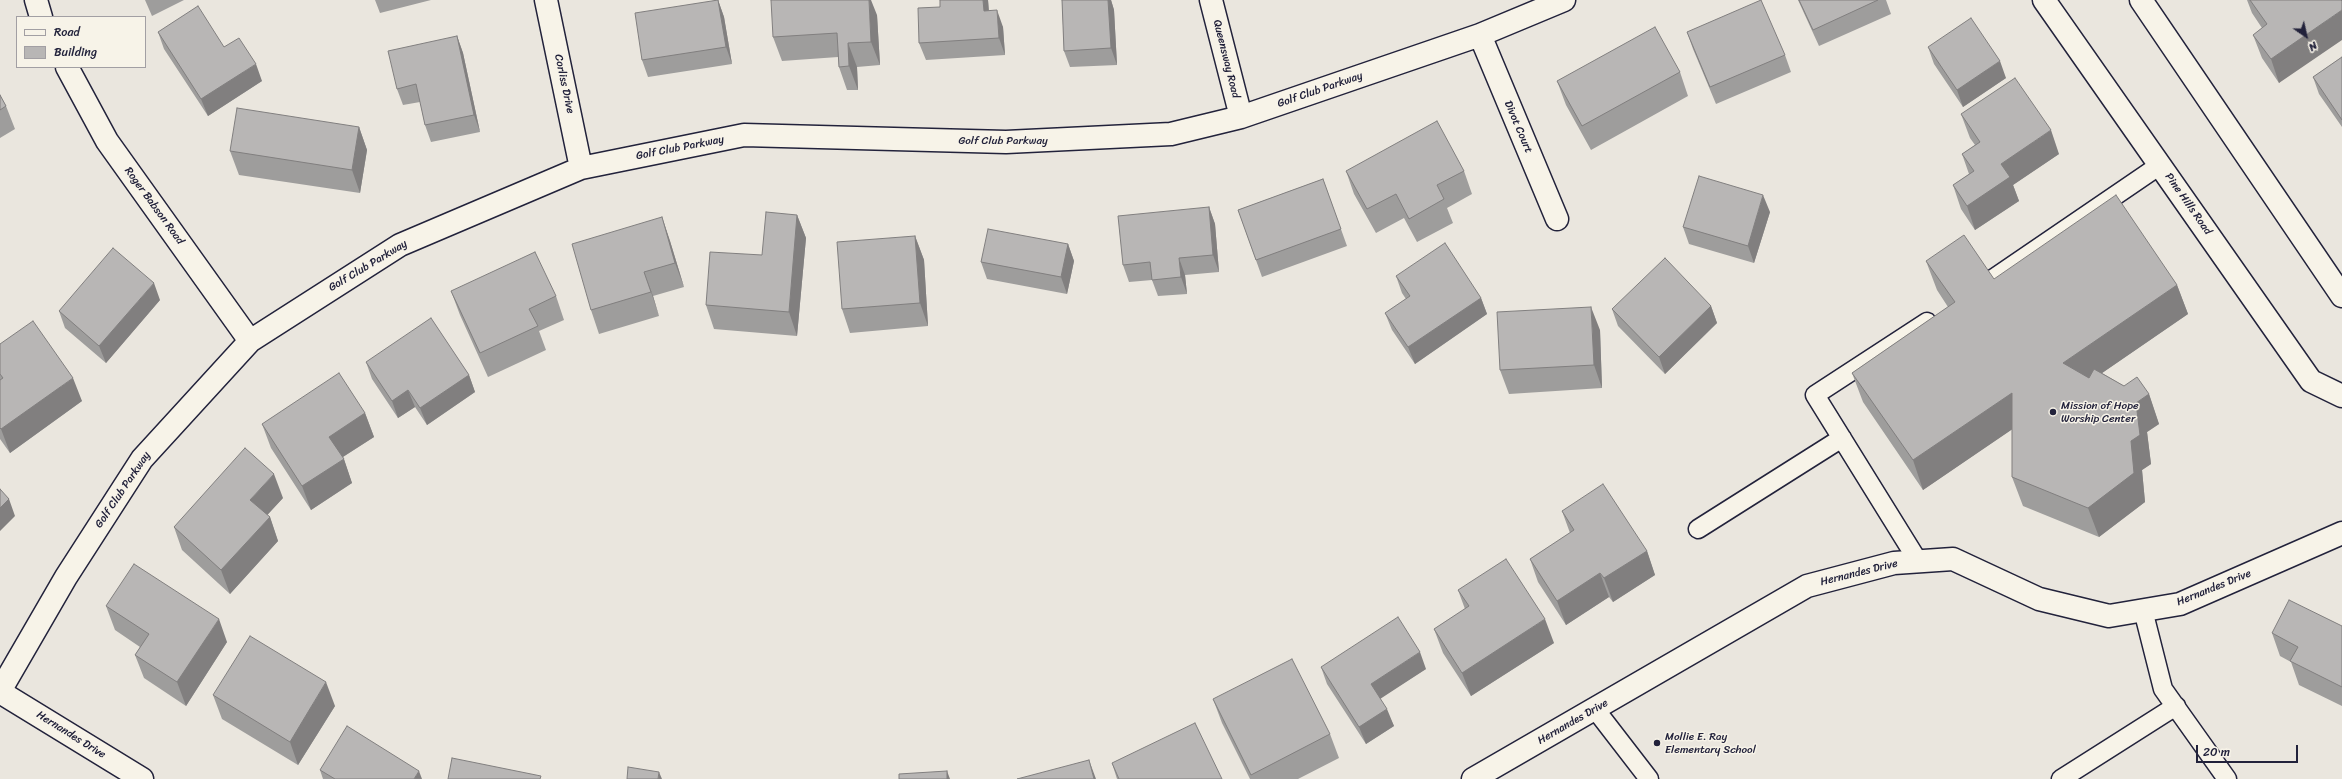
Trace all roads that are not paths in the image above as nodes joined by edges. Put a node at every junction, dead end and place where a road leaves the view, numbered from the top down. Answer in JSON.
{"nodes":[{"id":1,"x":36,"y":0,"type":"edge"},
{"id":2,"x":546,"y":0,"type":"edge"},
{"id":3,"x":1211,"y":0,"type":"edge"},
{"id":4,"x":1564,"y":0,"type":"edge"},
{"id":5,"x":2044,"y":0,"type":"edge"},
{"id":6,"x":2141,"y":0,"type":"edge"},
{"id":7,"x":41,"y":16,"type":"edge"},
{"id":8,"x":1480,"y":35,"type":"junction"},
{"id":9,"x":68,"y":68,"type":"edge"},
{"id":10,"x":1241,"y":117,"type":"junction"},
{"id":11,"x":2160,"y":165,"type":"junction"},
{"id":12,"x":581,"y":168,"type":"junction"},
{"id":13,"x":1557,"y":219,"type":"dead end"},
{"id":14,"x":1987,"y":283,"type":"edge"},
{"id":15,"x":2342,"y":296,"type":"edge"},
{"id":16,"x":1943,"y":312,"type":"edge"},
{"id":17,"x":250,"y":340,"type":"junction"},
{"id":18,"x":2342,"y":396,"type":"edge"},
{"id":19,"x":1842,"y":438,"type":"junction"},
{"id":20,"x":1698,"y":529,"type":"dead end"},
{"id":21,"x":2342,"y":533,"type":"edge"},
{"id":22,"x":1918,"y":561,"type":"junction"},
{"id":23,"x":2143,"y":610,"type":"junction"},
{"id":24,"x":0,"y":692,"type":"edge"},
{"id":25,"x":2176,"y":706,"type":"junction"},
{"id":26,"x":1595,"y":709,"type":"junction"},
{"id":27,"x":142,"y":779,"type":"edge"},
{"id":28,"x":1473,"y":779,"type":"edge"},
{"id":29,"x":1649,"y":779,"type":"edge"},
{"id":30,"x":2061,"y":779,"type":"edge"},
{"id":31,"x":2227,"y":779,"type":"edge"}],
"edges":[{"from":1,"to":7,"type":"street"},
{"from":2,"to":12,"type":"street","name":"Corliss Drive"},
{"from":3,"to":10,"type":"street","name":"Queensway Road"},
{"from":4,"to":8,"type":"street","name":"Golf Club Parkway"},
{"from":5,"to":11,"type":"street","name":"Pine Hills Road"},
{"from":6,"to":15,"type":"street"},
{"from":8,"to":10,"type":"street","name":"Golf Club Parkway"},
{"from":8,"to":13,"type":"street","name":"Divot Court"},
{"from":9,"to":17,"type":"street","name":"Roger Babson Road"},
{"from":10,"to":12,"type":"street","name":"Golf Club Parkway"},
{"from":11,"to":14,"type":"lane"},
{"from":11,"to":18,"type":"street","name":"Pine Hills Road"},
{"from":12,"to":17,"type":"street","name":"Golf Club Parkway"},
{"from":16,"to":19,"type":"lane"},
{"from":17,"to":24,"type":"street","name":"Golf Club Parkway"},
{"from":19,"to":20,"type":"lane"},
{"from":19,"to":22,"type":"lane"},
{"from":21,"to":23,"type":"street","name":"Hernandes Drive"},
{"from":22,"to":23,"type":"street","name":"Hernandes Drive"},
{"from":22,"to":26,"type":"street","name":"Hernandes Drive"},
{"from":23,"to":25,"type":"lane"},
{"from":24,"to":27,"type":"street","name":"Hernandes Drive"},
{"from":25,"to":30,"type":"lane"},
{"from":25,"to":31,"type":"lane"},
{"from":26,"to":28,"type":"street","name":"Hernandes Drive"},
{"from":26,"to":29,"type":"lane"}]}
